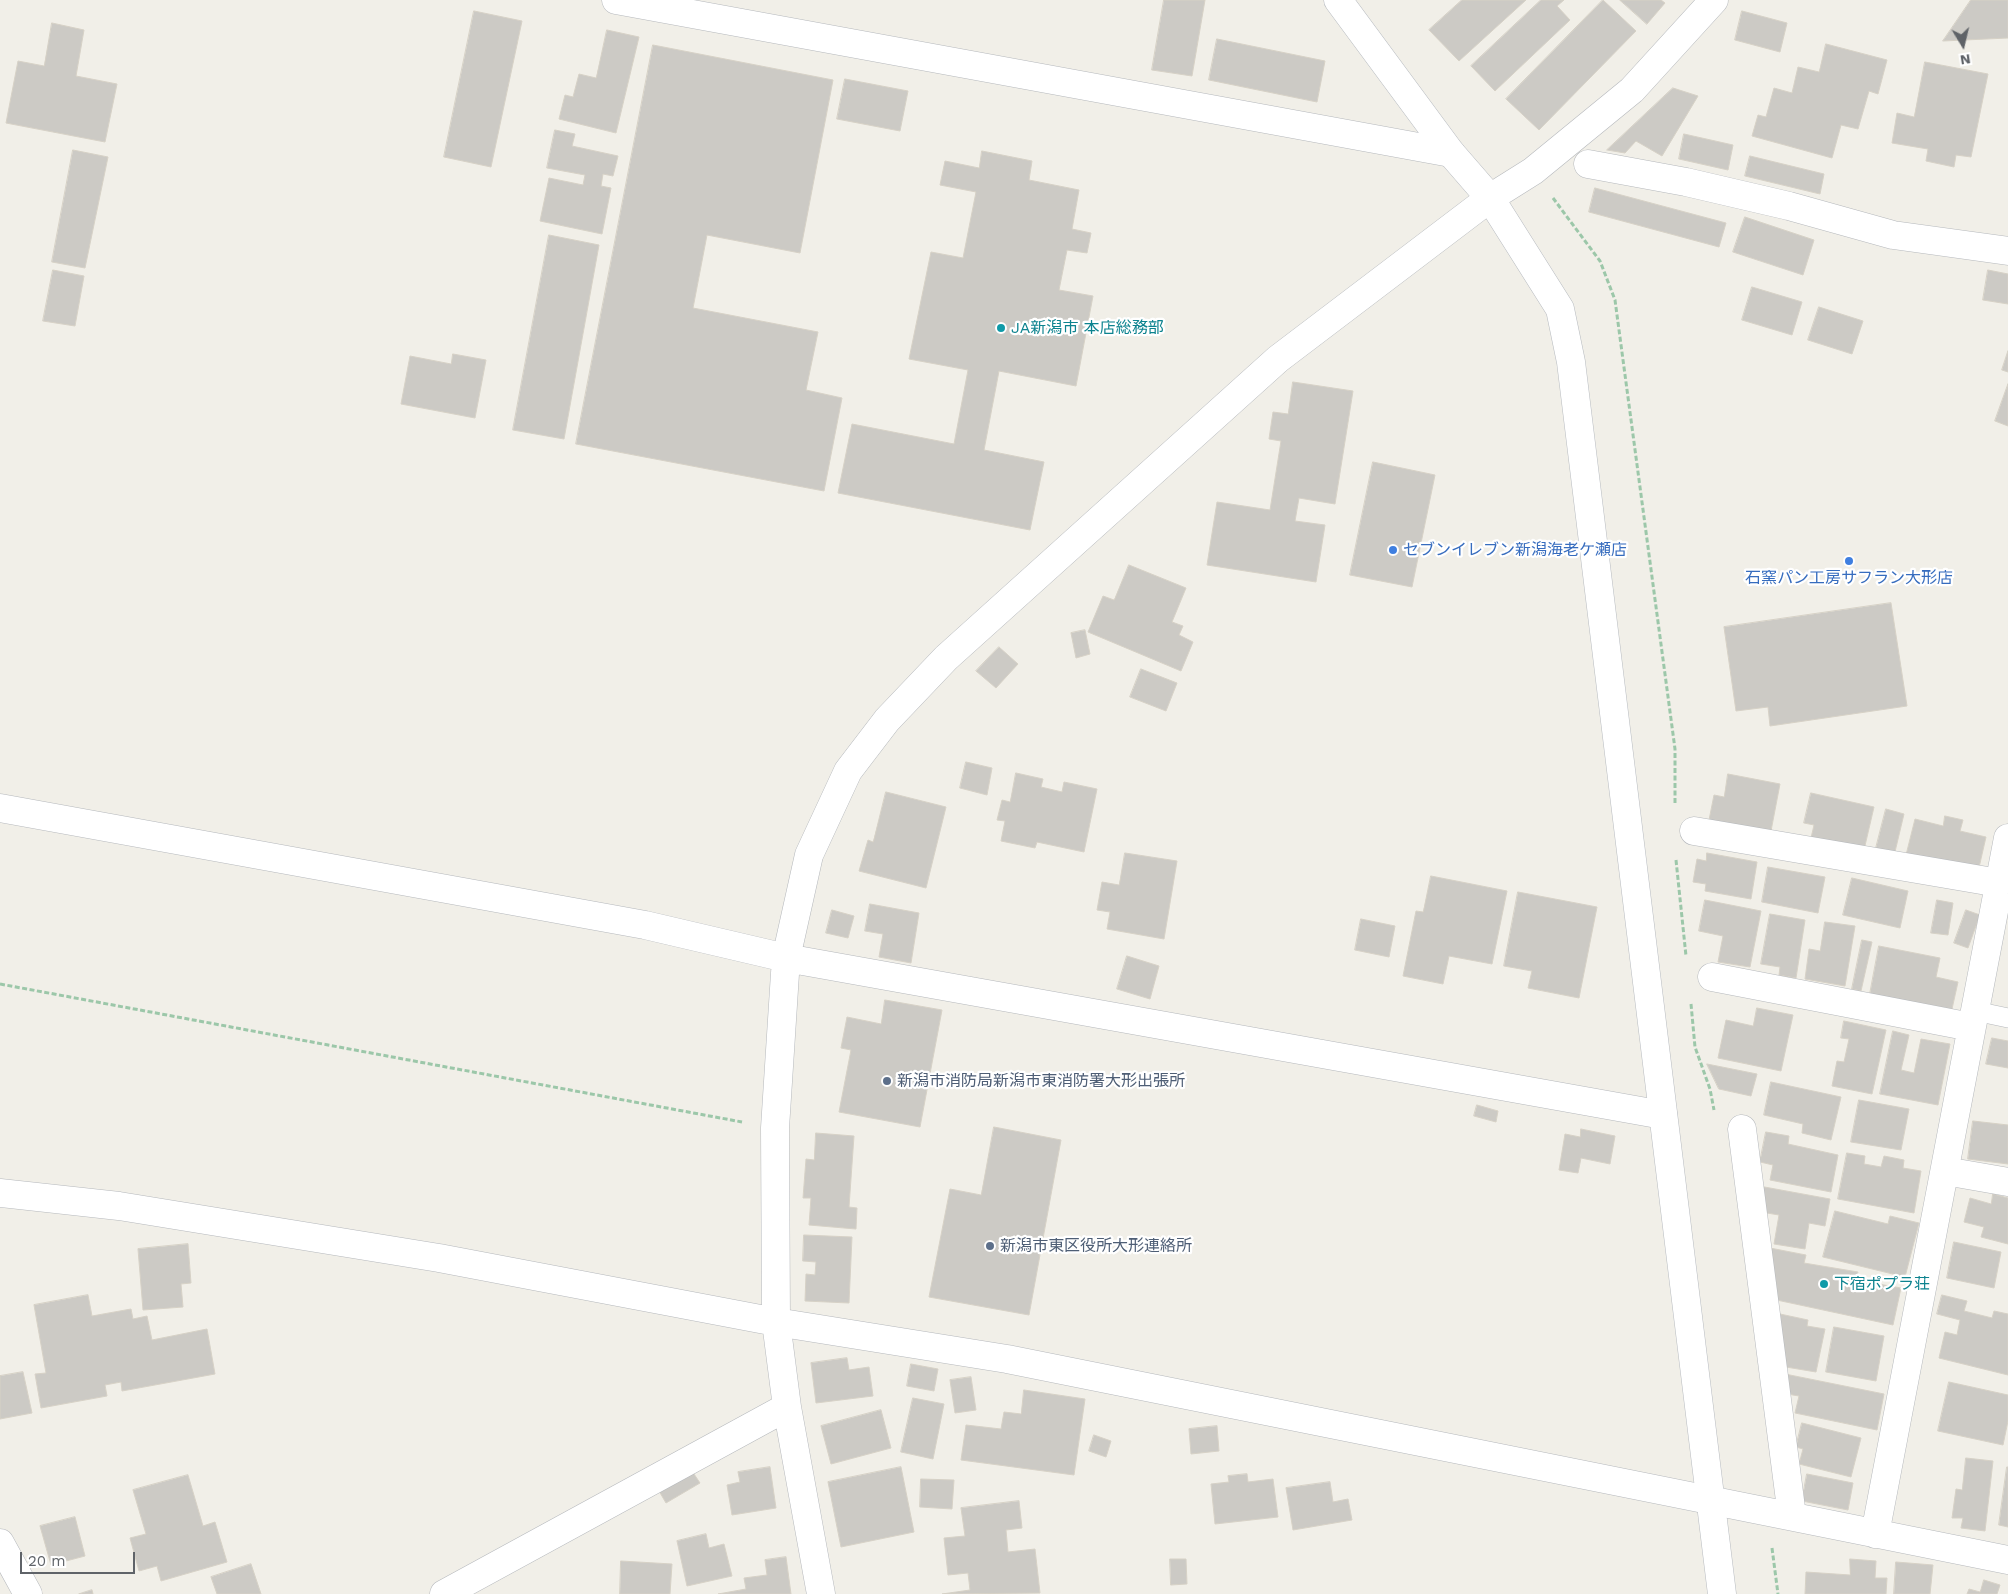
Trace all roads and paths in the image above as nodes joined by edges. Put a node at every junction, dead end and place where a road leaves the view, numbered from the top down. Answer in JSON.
{"nodes":[{"id":1,"x":616,"y":0,"type":"edge"},
{"id":2,"x":1338,"y":0,"type":"edge"},
{"id":3,"x":1714,"y":0,"type":"edge"},
{"id":4,"x":1451,"y":153,"type":"junction"},
{"id":5,"x":1588,"y":164,"type":"dead end"},
{"id":6,"x":1532,"y":171,"type":"junction"},
{"id":7,"x":1490,"y":198,"type":"junction"},
{"id":8,"x":2008,"y":251,"type":"edge"},
{"id":9,"x":0,"y":808,"type":"edge"},
{"id":10,"x":1676,"y":809,"type":"dead end"},
{"id":11,"x":1694,"y":831,"type":"dead end"},
{"id":12,"x":2008,"y":838,"type":"edge"},
{"id":13,"x":1676,"y":858,"type":"dead end"},
{"id":14,"x":1999,"y":883,"type":"junction"},
{"id":15,"x":786,"y":958,"type":"junction"},
{"id":16,"x":1686,"y":958,"type":"dead end"},
{"id":17,"x":1712,"y":977,"type":"dead end"},
{"id":18,"x":0,"y":984,"type":"edge"},
{"id":19,"x":1690,"y":997,"type":"dead end"},
{"id":20,"x":2008,"y":1018,"type":"edge"},
{"id":21,"x":1973,"y":1019,"type":"junction"},
{"id":22,"x":1663,"y":1115,"type":"junction"},
{"id":23,"x":1715,"y":1117,"type":"dead end"},
{"id":24,"x":775,"y":1128,"type":"junction"},
{"id":25,"x":1742,"y":1129,"type":"dead end"},
{"id":26,"x":1945,"y":1171,"type":"junction"},
{"id":27,"x":2008,"y":1182,"type":"edge"},
{"id":28,"x":0,"y":1192,"type":"edge"},
{"id":29,"x":776,"y":1322,"type":"junction"},
{"id":30,"x":787,"y":1407,"type":"junction"},
{"id":31,"x":1709,"y":1500,"type":"junction"},
{"id":32,"x":1780,"y":1514,"type":"junction"},
{"id":33,"x":1876,"y":1534,"type":"junction"},
{"id":34,"x":0,"y":1544,"type":"edge"},
{"id":35,"x":2008,"y":1560,"type":"edge"},
{"id":36,"x":15,"y":1583,"type":"edge"},
{"id":37,"x":444,"y":1594,"type":"edge"},
{"id":38,"x":821,"y":1594,"type":"edge"},
{"id":39,"x":1722,"y":1594,"type":"edge"},
{"id":40,"x":1778,"y":1594,"type":"edge"}],
"edges":[{"from":1,"to":4,"type":"street"},
{"from":2,"to":4,"type":"street"},
{"from":3,"to":6,"type":"street"},
{"from":4,"to":7,"type":"street"},
{"from":5,"to":8,"type":"street"},
{"from":6,"to":7,"type":"street"},
{"from":6,"to":10,"type":"path"},
{"from":7,"to":15,"type":"street"},
{"from":7,"to":22,"type":"street"},
{"from":9,"to":15,"type":"street"},
{"from":11,"to":14,"type":"street"},
{"from":12,"to":14,"type":"street"},
{"from":13,"to":16,"type":"path"},
{"from":14,"to":21,"type":"street"},
{"from":15,"to":22,"type":"street"},
{"from":15,"to":24,"type":"street"},
{"from":17,"to":21,"type":"street"},
{"from":18,"to":24,"type":"path"},
{"from":19,"to":23,"type":"path"},
{"from":20,"to":21,"type":"lane"},
{"from":21,"to":26,"type":"street"},
{"from":22,"to":31,"type":"street"},
{"from":24,"to":29,"type":"street"},
{"from":25,"to":32,"type":"street"},
{"from":26,"to":27,"type":"street"},
{"from":26,"to":33,"type":"street"},
{"from":28,"to":29,"type":"street"},
{"from":29,"to":30,"type":"street"},
{"from":29,"to":31,"type":"street"},
{"from":30,"to":37,"type":"street"},
{"from":30,"to":38,"type":"street"},
{"from":31,"to":32,"type":"street"},
{"from":31,"to":39,"type":"street"},
{"from":32,"to":33,"type":"street"},
{"from":32,"to":40,"type":"path"},
{"from":33,"to":35,"type":"street"},
{"from":34,"to":36,"type":"street"}]}
